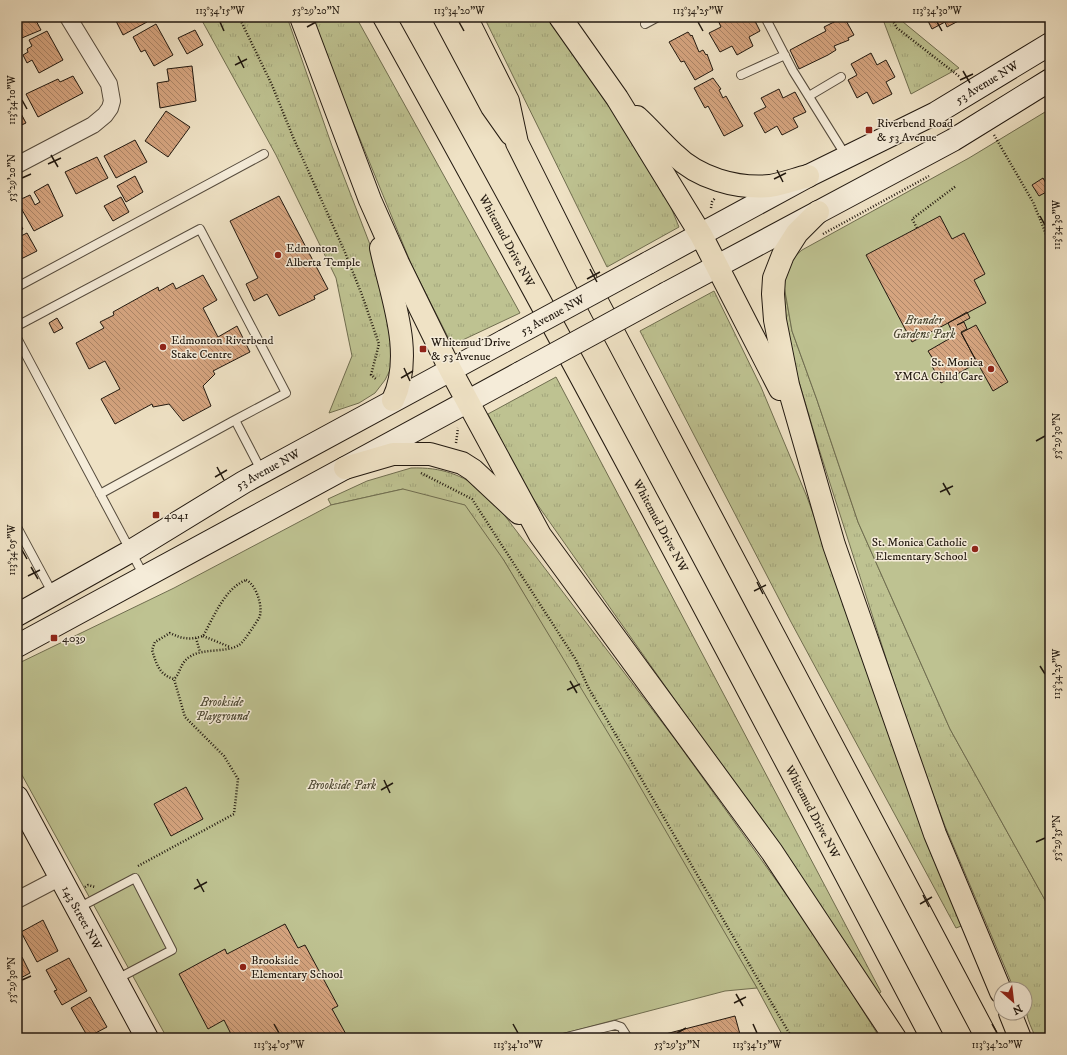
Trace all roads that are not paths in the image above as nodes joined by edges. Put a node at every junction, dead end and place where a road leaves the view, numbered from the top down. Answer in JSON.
{"nodes":[{"id":1,"x":68,"y":17,"type":"edge"},
{"id":2,"x":301,"y":17,"type":"edge"},
{"id":3,"x":384,"y":17,"type":"edge"},
{"id":4,"x":444,"y":17,"type":"edge"},
{"id":5,"x":466,"y":17,"type":"edge"},
{"id":6,"x":658,"y":17,"type":"edge"},
{"id":7,"x":765,"y":17,"type":"edge"},
{"id":8,"x":565,"y":22,"type":"edge"},
{"id":9,"x":645,"y":24,"type":"dead end"},
{"id":10,"x":1050,"y":44,"type":"edge"},
{"id":11,"x":784,"y":55,"type":"junction"},
{"id":12,"x":741,"y":75,"type":"dead end"},
{"id":13,"x":841,"y":78,"type":"dead end"},
{"id":14,"x":1050,"y":80,"type":"edge"},
{"id":15,"x":808,"y":96,"type":"junction"},
{"id":16,"x":617,"y":98,"type":"junction"},
{"id":17,"x":517,"y":143,"type":"junction"},
{"id":18,"x":264,"y":154,"type":"dead end"},
{"id":19,"x":847,"y":157,"type":"junction"},
{"id":20,"x":17,"y":165,"type":"edge"},
{"id":21,"x":808,"y":176,"type":"junction"},
{"id":22,"x":370,"y":200,"type":"junction"},
{"id":23,"x":818,"y":212,"type":"junction"},
{"id":24,"x":701,"y":235,"type":"junction"},
{"id":25,"x":717,"y":265,"type":"junction"},
{"id":26,"x":17,"y":287,"type":"edge"},
{"id":27,"x":17,"y":326,"type":"edge"},
{"id":28,"x":17,"y":338,"type":"edge"},
{"id":29,"x":450,"y":369,"type":"junction"},
{"id":30,"x":393,"y":400,"type":"junction"},
{"id":31,"x":467,"y":401,"type":"junction"},
{"id":32,"x":235,"y":420,"type":"junction"},
{"id":33,"x":803,"y":434,"type":"junction"},
{"id":34,"x":345,"y":468,"type":"junction"},
{"id":35,"x":262,"y":472,"type":"junction"},
{"id":36,"x":100,"y":494,"type":"junction"},
{"id":37,"x":17,"y":527,"type":"edge"},
{"id":38,"x":540,"y":535,"type":"junction"},
{"id":39,"x":131,"y":551,"type":"junction"},
{"id":40,"x":144,"y":577,"type":"junction"},
{"id":41,"x":53,"y":595,"type":"junction"},
{"id":42,"x":17,"y":615,"type":"edge"},
{"id":43,"x":17,"y":646,"type":"edge"},
{"id":44,"x":17,"y":797,"type":"edge"},
{"id":45,"x":61,"y":877,"type":"junction"},
{"id":46,"x":17,"y":900,"type":"edge"},
{"id":47,"x":78,"y":908,"type":"junction"},
{"id":48,"x":116,"y":979,"type":"junction"},
{"id":49,"x":996,"y":981,"type":"edge"},
{"id":50,"x":1013,"y":1021,"type":"edge"},
{"id":51,"x":147,"y":1038,"type":"edge"},
{"id":52,"x":563,"y":1038,"type":"edge"},
{"id":53,"x":628,"y":1038,"type":"edge"},
{"id":54,"x":895,"y":1038,"type":"edge"},
{"id":55,"x":932,"y":1038,"type":"edge"},
{"id":56,"x":987,"y":1038,"type":"edge"},
{"id":57,"x":1020,"y":1038,"type":"edge"}],
"edges":[{"from":1,"to":20,"type":"street"},
{"from":2,"to":22,"type":"highway"},
{"from":3,"to":55,"type":"highway","name":"Whitemud Drive NW"},
{"from":4,"to":17,"type":"highway"},
{"from":5,"to":17,"type":"highway"},
{"from":6,"to":9,"type":"lane"},
{"from":7,"to":11,"type":"lane"},
{"from":8,"to":16,"type":"highway"},
{"from":10,"to":19,"type":"street","name":"53 Avenue NW"},
{"from":11,"to":12,"type":"lane"},
{"from":11,"to":15,"type":"lane"},
{"from":13,"to":15,"type":"lane"},
{"from":14,"to":23,"type":"street"},
{"from":15,"to":19,"type":"lane"},
{"from":16,"to":21,"type":"highway"},
{"from":16,"to":24,"type":"highway"},
{"from":17,"to":56,"type":"highway"},
{"from":18,"to":26,"type":"lane"},
{"from":19,"to":21,"type":"street","name":"53 Avenue NW"},
{"from":21,"to":24,"type":"street","name":"53 Avenue NW"},
{"from":22,"to":29,"type":"highway"},
{"from":22,"to":30,"type":"highway"},
{"from":23,"to":25,"type":"street"},
{"from":23,"to":33,"type":"highway"},
{"from":24,"to":25,"type":"highway"},
{"from":24,"to":29,"type":"street","name":"53 Avenue NW","bridge":true},
{"from":25,"to":31,"type":"street","bridge":true},
{"from":25,"to":33,"type":"highway"},
{"from":27,"to":32,"type":"lane"},
{"from":28,"to":36,"type":"lane"},
{"from":29,"to":30,"type":"street","name":"53 Avenue NW"},
{"from":29,"to":31,"type":"highway"},
{"from":30,"to":35,"type":"street","name":"53 Avenue NW"},
{"from":31,"to":34,"type":"street"},
{"from":31,"to":38,"type":"highway"},
{"from":32,"to":35,"type":"lane"},
{"from":32,"to":36,"type":"lane"},
{"from":33,"to":49,"type":"highway"},
{"from":34,"to":38,"type":"highway"},
{"from":34,"to":40,"type":"street"},
{"from":35,"to":39,"type":"street","name":"53 Avenue NW"},
{"from":36,"to":39,"type":"lane"},
{"from":37,"to":41,"type":"lane"},
{"from":38,"to":54,"type":"highway"},
{"from":39,"to":40,"type":"lane"},
{"from":39,"to":41,"type":"street","name":"53 Avenue NW"},
{"from":40,"to":43,"type":"street"},
{"from":41,"to":42,"type":"street","name":"53 Avenue NW"},
{"from":44,"to":45,"type":"street","name":"143 Street NW"},
{"from":45,"to":46,"type":"street"},
{"from":45,"to":47,"type":"street","name":"143 Street NW"},
{"from":47,"to":48,"type":"street","name":"143 Street NW"},
{"from":47,"to":48,"type":"lane"},
{"from":48,"to":51,"type":"street","name":"143 Street NW"},
{"from":50,"to":57,"type":"highway"},
{"from":52,"to":53,"type":"lane"}]}
